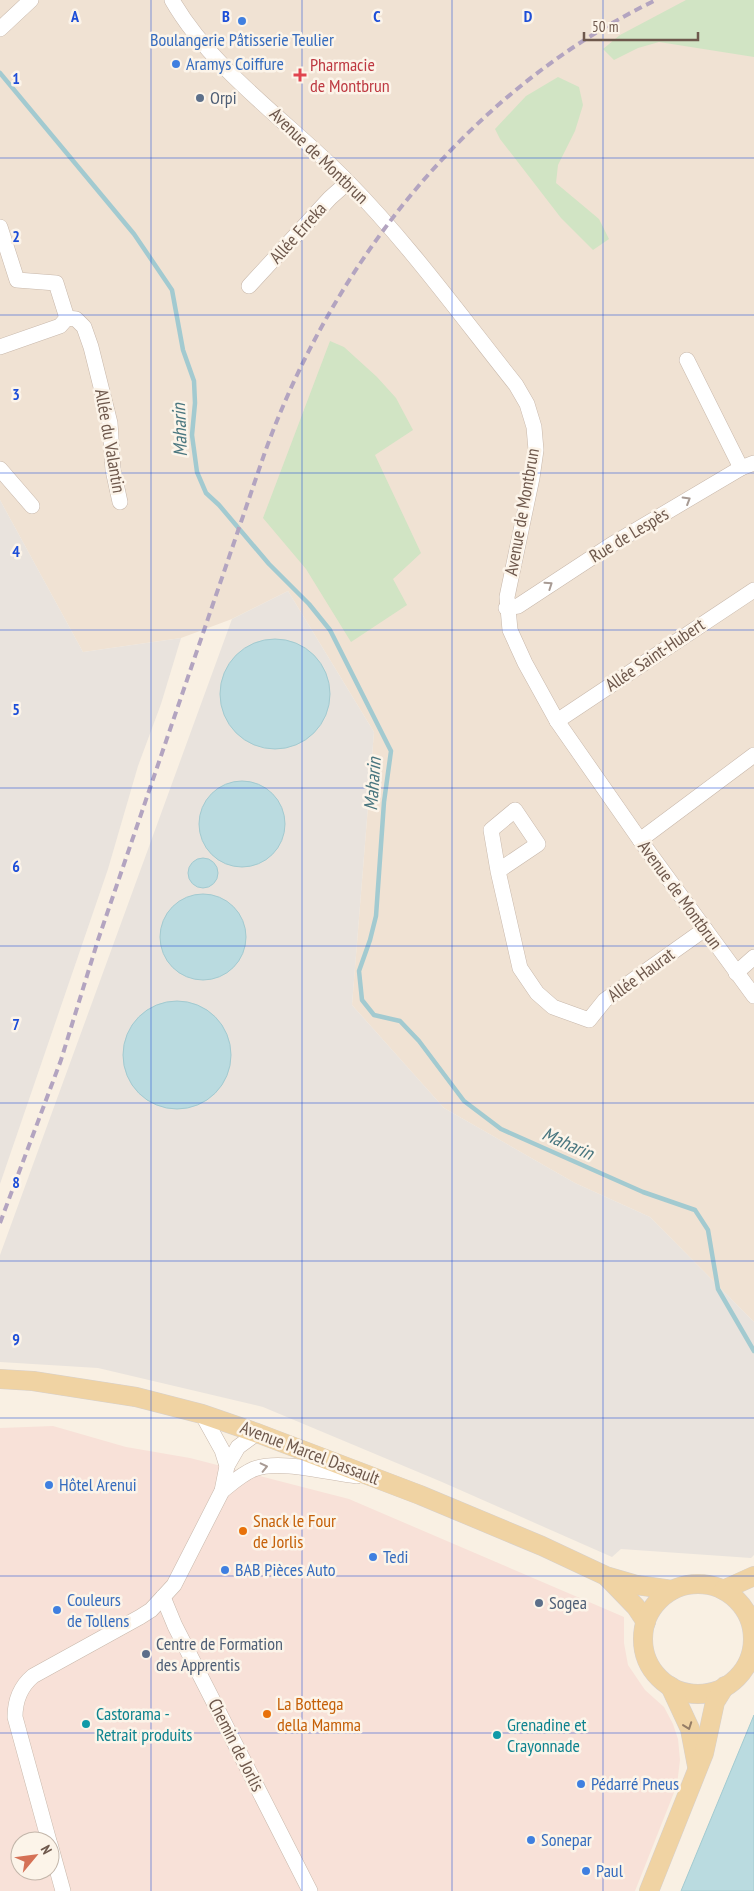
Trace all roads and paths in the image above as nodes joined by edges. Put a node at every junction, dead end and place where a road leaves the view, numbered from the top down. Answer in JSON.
{"nodes":[{"id":1,"x":30,"y":0,"type":"edge"},
{"id":2,"x":172,"y":0,"type":"edge"},
{"id":3,"x":0,"y":28,"type":"edge"},
{"id":4,"x":348,"y":182,"type":"junction"},
{"id":5,"x":0,"y":227,"type":"edge"},
{"id":6,"x":249,"y":286,"type":"dead end"},
{"id":7,"x":67,"y":318,"type":"junction"},
{"id":8,"x":0,"y":347,"type":"edge"},
{"id":9,"x":687,"y":360,"type":"dead end"},
{"id":10,"x":747,"y":466,"type":"edge"},
{"id":11,"x":0,"y":469,"type":"edge"},
{"id":12,"x":120,"y":502,"type":"dead end"},
{"id":13,"x":32,"y":506,"type":"dead end"},
{"id":14,"x":754,"y":590,"type":"edge"},
{"id":15,"x":506,"y":608,"type":"junction"},
{"id":16,"x":557,"y":721,"type":"junction"},
{"id":17,"x":754,"y":755,"type":"edge"},
{"id":18,"x":640,"y":840,"type":"junction"},
{"id":19,"x":498,"y":871,"type":"dead end"},
{"id":20,"x":705,"y":929,"type":"junction"},
{"id":21,"x":754,"y":957,"type":"edge"},
{"id":22,"x":736,"y":973,"type":"junction"},
{"id":23,"x":754,"y":996,"type":"edge"},
{"id":24,"x":0,"y":1379,"type":"edge"},
{"id":25,"x":202,"y":1414,"type":"junction"},
{"id":26,"x":257,"y":1433,"type":"junction"},
{"id":27,"x":227,"y":1466,"type":"junction"},
{"id":28,"x":379,"y":1479,"type":"junction"},
{"id":29,"x":222,"y":1491,"type":"junction"},
{"id":30,"x":606,"y":1576,"type":"junction"},
{"id":31,"x":754,"y":1576,"type":"edge"},
{"id":32,"x":672,"y":1590,"type":"junction"},
{"id":33,"x":723,"y":1590,"type":"junction"},
{"id":34,"x":163,"y":1598,"type":"junction"},
{"id":35,"x":646,"y":1622,"type":"junction"},
{"id":36,"x":753,"y":1626,"type":"edge"},
{"id":37,"x":670,"y":1686,"type":"junction"},
{"id":38,"x":725,"y":1686,"type":"junction"},
{"id":39,"x":698,"y":1770,"type":"junction"},
{"id":40,"x":47,"y":1831,"type":"edge"},
{"id":41,"x":310,"y":1891,"type":"edge"},
{"id":42,"x":649,"y":1891,"type":"edge"}],
"edges":[{"from":1,"to":3,"type":"street"},
{"from":2,"to":4,"type":"street","name":"Avenue de Montbrun"},
{"from":4,"to":6,"type":"street","name":"Allée Erreka"},
{"from":4,"to":15,"type":"street","name":"Avenue de Montbrun"},
{"from":5,"to":7,"type":"street"},
{"from":7,"to":8,"type":"street"},
{"from":7,"to":12,"type":"street","name":"Allée du Valantin"},
{"from":9,"to":10,"type":"street"},
{"from":15,"to":10,"type":"street","name":"Rue de Lespès","one_way":true},
{"from":11,"to":13,"type":"street"},
{"from":14,"to":16,"type":"street","name":"Allée Saint-Hubert"},
{"from":15,"to":16,"type":"street","name":"Avenue de Montbrun"},
{"from":16,"to":18,"type":"street","name":"Avenue de Montbrun"},
{"from":17,"to":18,"type":"street"},
{"from":18,"to":20,"type":"street","name":"Avenue de Montbrun"},
{"from":19,"to":20,"type":"street","name":"Allée Haurat"},
{"from":20,"to":22,"type":"street","name":"Avenue de Montbrun"},
{"from":21,"to":22,"type":"street"},
{"from":22,"to":23,"type":"street","name":"Avenue de Montbrun"},
{"from":24,"to":25,"type":"main road","name":"Avenue Marcel Dassault"},
{"from":25,"to":26,"type":"main road","name":"Avenue Marcel Dassault"},
{"from":25,"to":27,"type":"street"},
{"from":26,"to":27,"type":"street"},
{"from":26,"to":28,"type":"main road","name":"Avenue Marcel Dassault"},
{"from":27,"to":29,"type":"street"},
{"from":29,"to":28,"type":"street","one_way":true},
{"from":28,"to":30,"type":"main road","name":"Avenue Marcel Dassault"},
{"from":29,"to":34,"type":"street"},
{"from":30,"to":32,"type":"main road","name":"Avenue Marcel Dassault"},
{"from":30,"to":35,"type":"main road","name":"Avenue Marcel Dassault"},
{"from":31,"to":33,"type":"main road"},
{"from":32,"to":33,"type":"main road"},
{"from":32,"to":35,"type":"main road"},
{"from":33,"to":36,"type":"main road"},
{"from":34,"to":40,"type":"street"},
{"from":34,"to":41,"type":"street","name":"Chemin de Jorlis"},
{"from":35,"to":37,"type":"main road"},
{"from":36,"to":38,"type":"main road"},
{"from":37,"to":38,"type":"main road"},
{"from":37,"to":39,"type":"main road","one_way":true},
{"from":38,"to":39,"type":"main road"},
{"from":39,"to":42,"type":"main road"}]}
